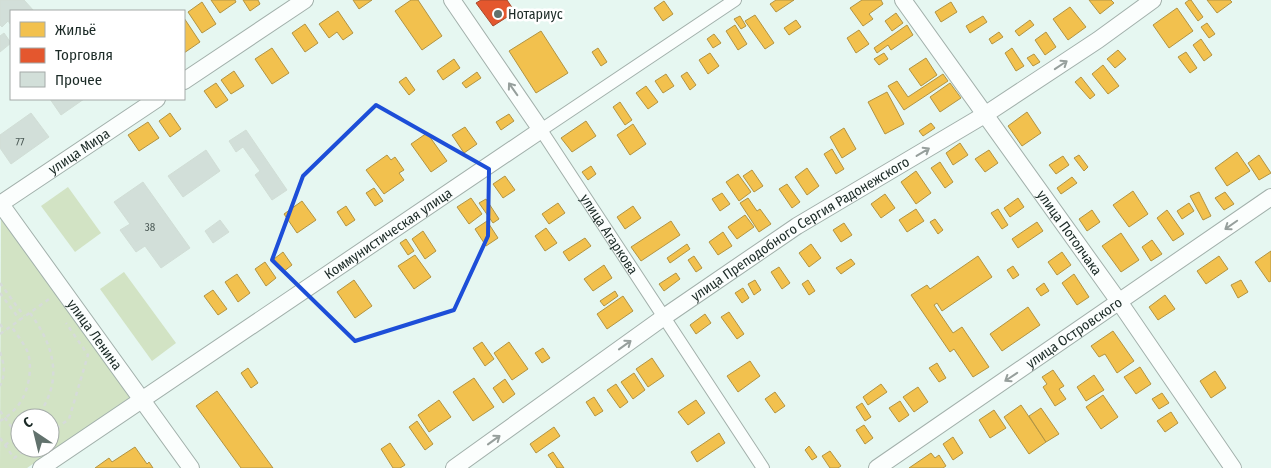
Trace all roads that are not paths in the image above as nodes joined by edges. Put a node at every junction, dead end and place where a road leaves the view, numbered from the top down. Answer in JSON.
{"nodes":[{"id":1,"x":305,"y":0,"type":"edge"},
{"id":2,"x":452,"y":0,"type":"edge"},
{"id":3,"x":735,"y":0,"type":"edge"},
{"id":4,"x":903,"y":0,"type":"edge"},
{"id":5,"x":1153,"y":0,"type":"edge"},
{"id":6,"x":185,"y":80,"type":"edge"},
{"id":7,"x":156,"y":100,"type":"edge"},
{"id":8,"x":986,"y":114,"type":"junction"},
{"id":9,"x":541,"y":130,"type":"junction"},
{"id":10,"x":1271,"y":197,"type":"edge"},
{"id":11,"x":0,"y":203,"type":"edge"},
{"id":12,"x":1120,"y":303,"type":"junction"},
{"id":13,"x":664,"y":317,"type":"junction"},
{"id":14,"x":141,"y":401,"type":"junction"},
{"id":15,"x":41,"y":468,"type":"edge"},
{"id":16,"x":191,"y":468,"type":"edge"},
{"id":17,"x":454,"y":468,"type":"edge"},
{"id":18,"x":763,"y":468,"type":"edge"},
{"id":19,"x":877,"y":468,"type":"edge"},
{"id":20,"x":1233,"y":468,"type":"edge"}],
"edges":[{"from":1,"to":6,"type":"street"},
{"from":9,"to":2,"type":"street","name":"улица Агаркова","one_way":true},
{"from":3,"to":9,"type":"street","name":"Коммунистическая улица"},
{"from":4,"to":8,"type":"street","name":"улица Потолчака"},
{"from":8,"to":5,"type":"street","name":"улица Преподобного Сергия Радонежского","one_way":true},
{"from":7,"to":11,"type":"street","name":"улица Мира"},
{"from":8,"to":12,"type":"street","name":"улица Потолчака"},
{"from":13,"to":8,"type":"street","name":"улица Преподобного Сергия Радонежского","one_way":true},
{"from":9,"to":13,"type":"street","name":"улица Агаркова"},
{"from":9,"to":14,"type":"street","name":"Коммунистическая улица"},
{"from":10,"to":12,"type":"street","name":"улица Островского","one_way":true},
{"from":11,"to":14,"type":"street","name":"улица Ленина"},
{"from":12,"to":19,"type":"street","name":"улица Островского","one_way":true},
{"from":12,"to":20,"type":"street","name":"улица Потолчака"},
{"from":17,"to":13,"type":"street","name":"улица Преподобного Сергия Радонежского","one_way":true},
{"from":13,"to":18,"type":"street","name":"улица Агаркова"},
{"from":14,"to":15,"type":"street","name":"Коммунистическая улица"},
{"from":14,"to":16,"type":"street","name":"улица Ленина"}]}
